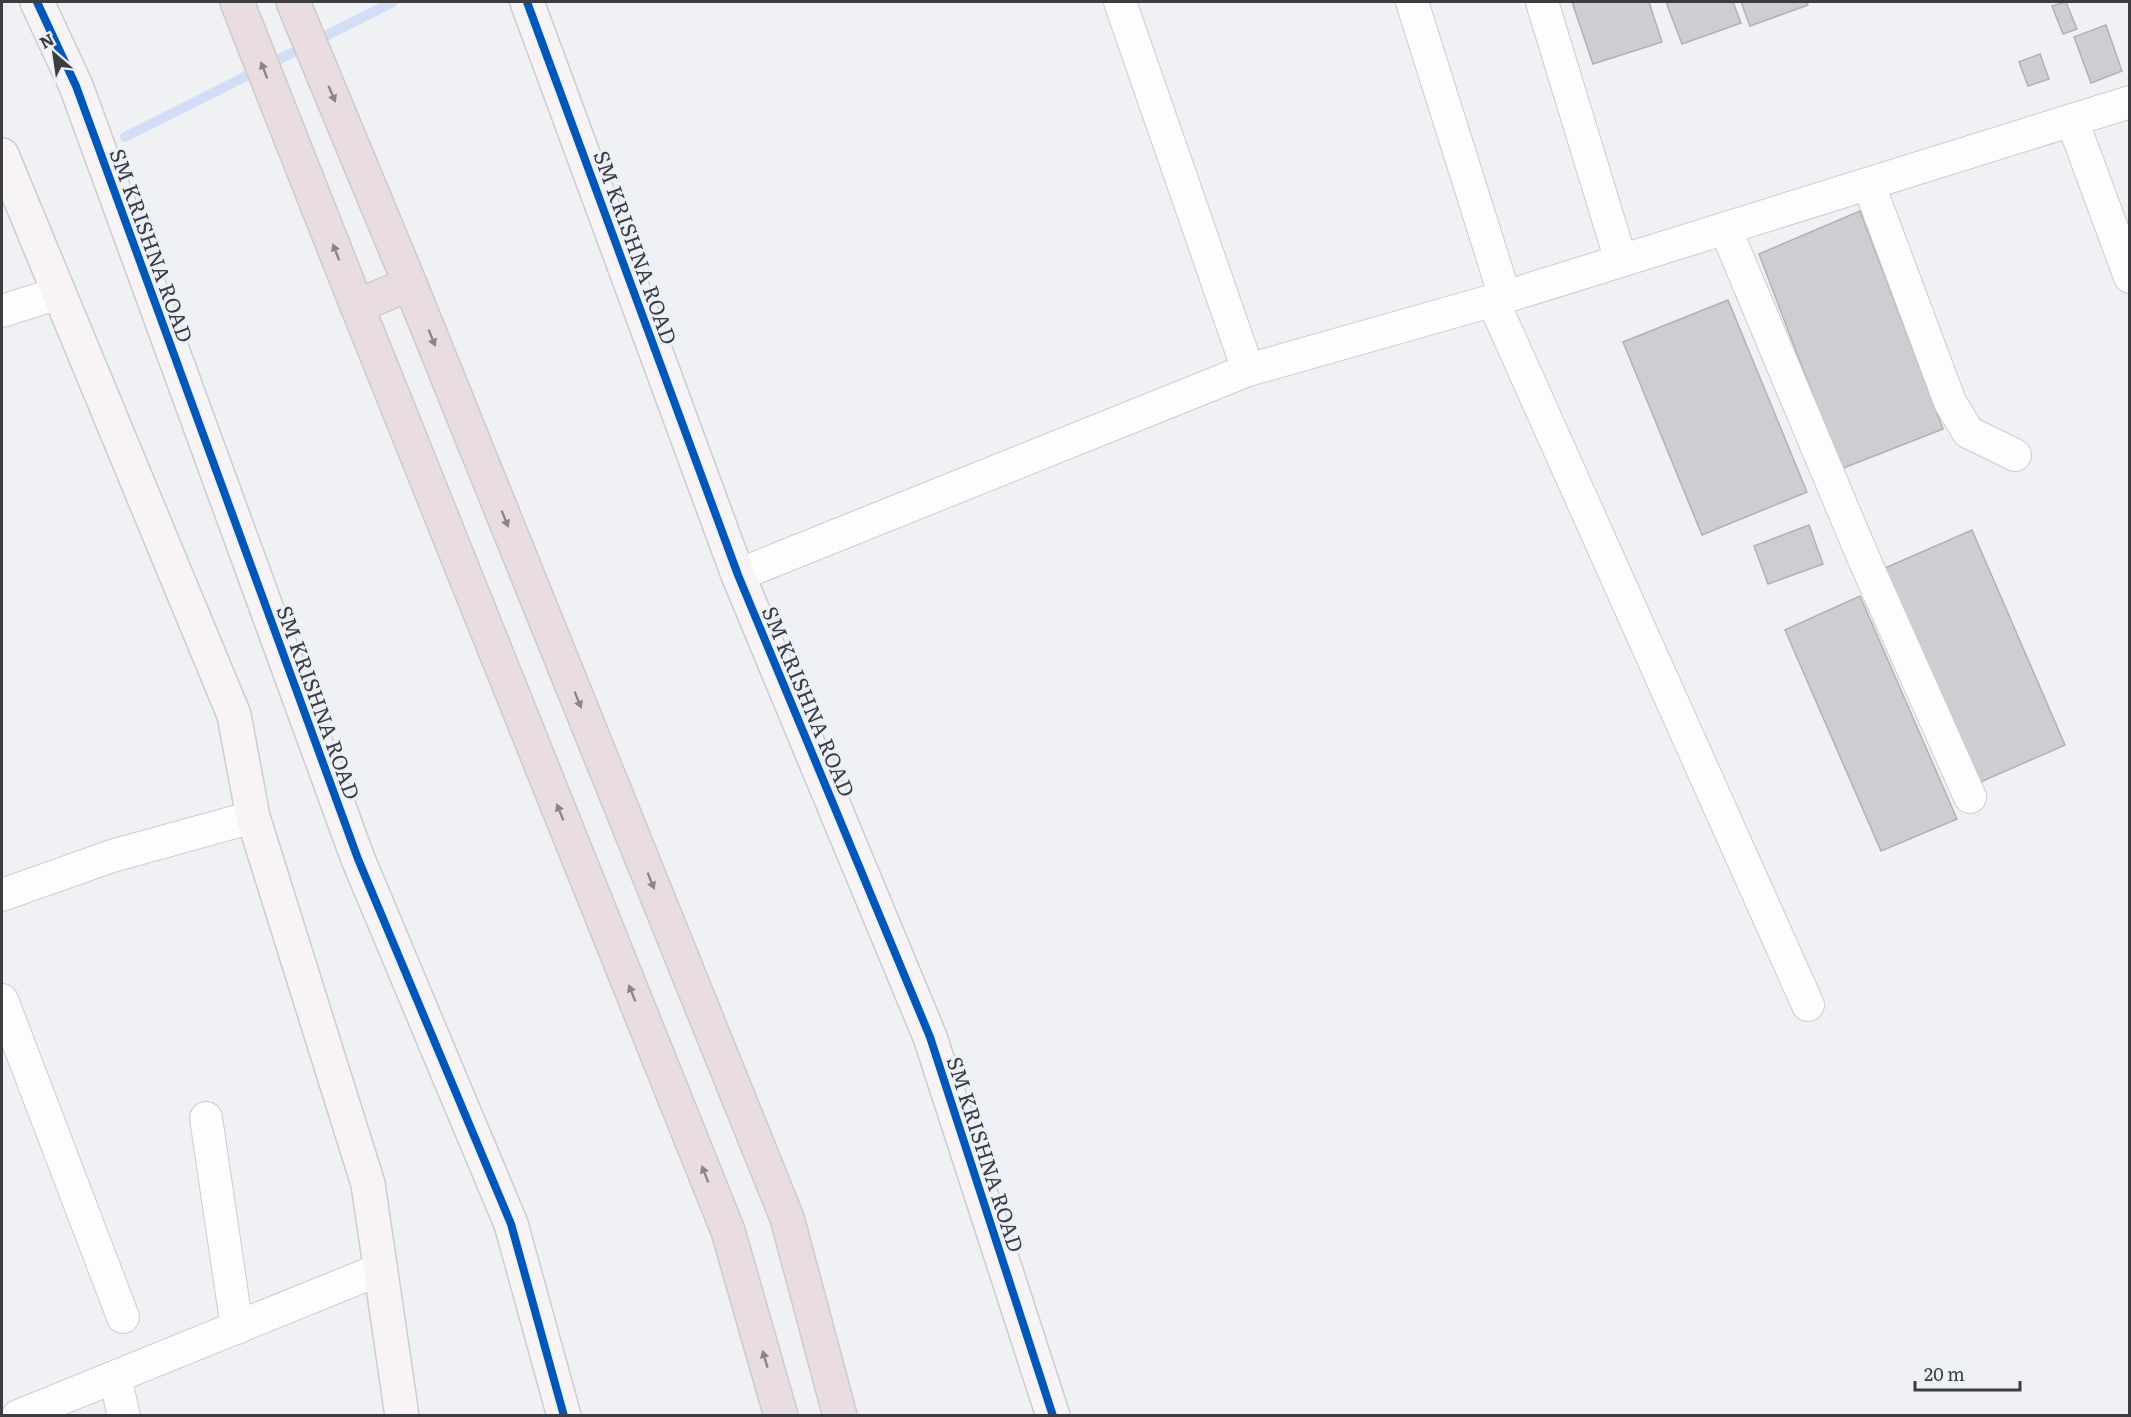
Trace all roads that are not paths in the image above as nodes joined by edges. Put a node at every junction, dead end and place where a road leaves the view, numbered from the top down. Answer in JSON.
{"nodes":[{"id":1,"x":37,"y":2,"type":"edge"},
{"id":2,"x":237,"y":2,"type":"edge"},
{"id":3,"x":293,"y":2,"type":"edge"},
{"id":4,"x":527,"y":2,"type":"edge"},
{"id":5,"x":1120,"y":2,"type":"edge"},
{"id":6,"x":1412,"y":2,"type":"edge"},
{"id":7,"x":1542,"y":2,"type":"edge"},
{"id":8,"x":2130,"y":102,"type":"edge"},
{"id":9,"x":2072,"y":120,"type":"junction"},
{"id":10,"x":2,"y":155,"type":"edge"},
{"id":11,"x":1869,"y":185,"type":"junction"},
{"id":12,"x":1726,"y":230,"type":"junction"},
{"id":13,"x":1621,"y":261,"type":"junction"},
{"id":14,"x":2130,"y":277,"type":"edge"},
{"id":15,"x":410,"y":284,"type":"junction"},
{"id":16,"x":59,"y":292,"type":"junction"},
{"id":17,"x":1499,"y":299,"type":"junction"},
{"id":18,"x":357,"y":306,"type":"junction"},
{"id":19,"x":2,"y":311,"type":"edge"},
{"id":20,"x":1248,"y":370,"type":"junction"},
{"id":21,"x":2014,"y":455,"type":"dead end"},
{"id":22,"x":738,"y":575,"type":"junction"},
{"id":23,"x":1970,"y":797,"type":"dead end"},
{"id":24,"x":253,"y":818,"type":"junction"},
{"id":25,"x":2,"y":895,"type":"edge"},
{"id":26,"x":2,"y":1000,"type":"edge"},
{"id":27,"x":1808,"y":1005,"type":"dead end"},
{"id":28,"x":206,"y":1118,"type":"dead end"},
{"id":29,"x":381,"y":1269,"type":"junction"},
{"id":30,"x":123,"y":1317,"type":"dead end"},
{"id":31,"x":237,"y":1328,"type":"junction"},
{"id":32,"x":115,"y":1377,"type":"junction"},
{"id":33,"x":18,"y":1416,"type":"edge"},
{"id":34,"x":124,"y":1416,"type":"edge"},
{"id":35,"x":402,"y":1416,"type":"edge"},
{"id":36,"x":564,"y":1416,"type":"edge"},
{"id":37,"x":781,"y":1416,"type":"edge"},
{"id":38,"x":840,"y":1416,"type":"edge"},
{"id":39,"x":1053,"y":1416,"type":"edge"}],
"edges":[{"from":1,"to":36,"type":"street","name":"SM KRISHNA ROAD"},
{"from":18,"to":2,"type":"highway","one_way":true},
{"from":3,"to":15,"type":"highway","one_way":true},
{"from":4,"to":22,"type":"street","name":"SM KRISHNA ROAD"},
{"from":5,"to":20,"type":"street"},
{"from":6,"to":17,"type":"street"},
{"from":7,"to":13,"type":"street"},
{"from":8,"to":9,"type":"street"},
{"from":9,"to":11,"type":"street"},
{"from":9,"to":14,"type":"street"},
{"from":10,"to":16,"type":"street"},
{"from":11,"to":12,"type":"street"},
{"from":11,"to":21,"type":"street"},
{"from":12,"to":13,"type":"street"},
{"from":12,"to":23,"type":"street"},
{"from":13,"to":17,"type":"street"},
{"from":15,"to":18,"type":"highway"},
{"from":15,"to":38,"type":"highway","one_way":true},
{"from":16,"to":19,"type":"street"},
{"from":16,"to":24,"type":"street"},
{"from":17,"to":20,"type":"street"},
{"from":17,"to":27,"type":"street"},
{"from":37,"to":18,"type":"highway","one_way":true},
{"from":20,"to":22,"type":"street"},
{"from":22,"to":39,"type":"street","name":"SM KRISHNA ROAD"},
{"from":24,"to":25,"type":"street"},
{"from":24,"to":29,"type":"street"},
{"from":26,"to":30,"type":"street"},
{"from":28,"to":31,"type":"street"},
{"from":29,"to":31,"type":"street"},
{"from":29,"to":35,"type":"street"},
{"from":31,"to":32,"type":"street"},
{"from":32,"to":33,"type":"street"},
{"from":32,"to":34,"type":"street"}]}
